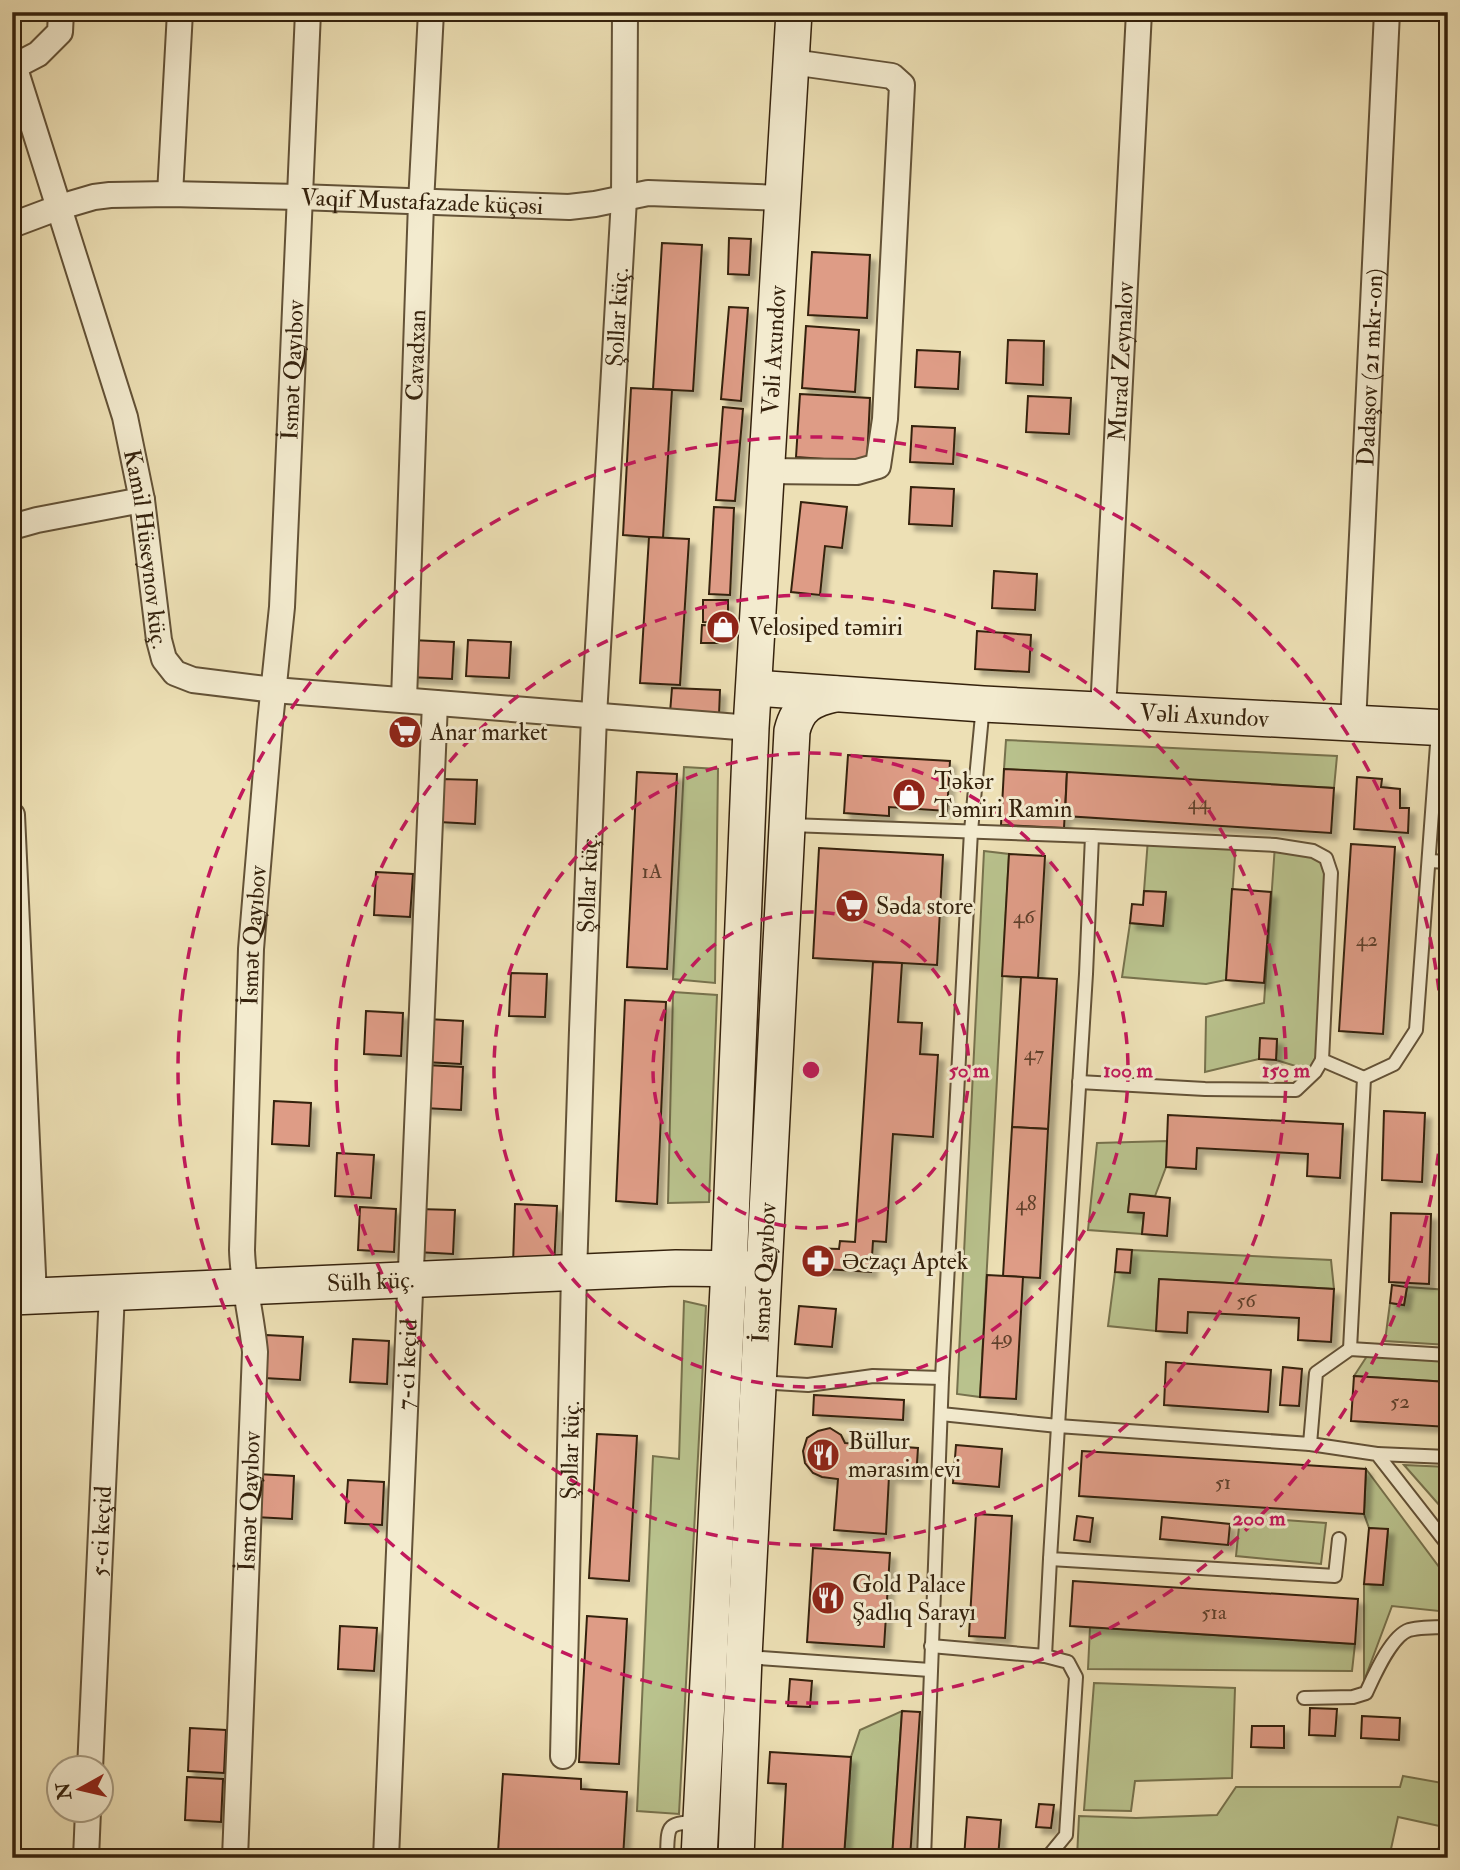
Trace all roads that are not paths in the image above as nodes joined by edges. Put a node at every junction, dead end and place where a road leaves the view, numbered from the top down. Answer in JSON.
{"nodes":[{"id":1,"x":61,"y":12,"type":"edge"},
{"id":2,"x":180,"y":12,"type":"edge"},
{"id":3,"x":308,"y":12,"type":"edge"},
{"id":4,"x":431,"y":12,"type":"edge"},
{"id":5,"x":625,"y":12,"type":"edge"},
{"id":6,"x":794,"y":12,"type":"edge"},
{"id":7,"x":1139,"y":12,"type":"edge"},
{"id":8,"x":1387,"y":12,"type":"edge"},
{"id":9,"x":792,"y":62,"type":"junction"},
{"id":10,"x":13,"y":63,"type":"edge"},
{"id":11,"x":170,"y":194,"type":"junction"},
{"id":12,"x":299,"y":197,"type":"junction"},
{"id":13,"x":782,"y":198,"type":"junction"},
{"id":14,"x":624,"y":199,"type":"junction"},
{"id":15,"x":421,"y":203,"type":"junction"},
{"id":16,"x":60,"y":207,"type":"junction"},
{"id":17,"x":12,"y":225,"type":"edge"},
{"id":18,"x":767,"y":471,"type":"junction"},
{"id":19,"x":142,"y":500,"type":"junction"},
{"id":20,"x":12,"y":527,"type":"edge"},
{"id":21,"x":755,"y":688,"type":"junction"},
{"id":22,"x":274,"y":690,"type":"junction"},
{"id":23,"x":835,"y":694,"type":"junction"},
{"id":24,"x":404,"y":700,"type":"junction"},
{"id":25,"x":435,"y":703,"type":"junction"},
{"id":26,"x":984,"y":705,"type":"junction"},
{"id":27,"x":1103,"y":711,"type":"junction"},
{"id":28,"x":594,"y":716,"type":"junction"},
{"id":29,"x":1353,"y":724,"type":"junction"},
{"id":30,"x":751,"y":728,"type":"junction"},
{"id":31,"x":1443,"y":728,"type":"edge"},
{"id":32,"x":792,"y":731,"type":"junction"},
{"id":33,"x":12,"y":815,"type":"edge"},
{"id":34,"x":786,"y":825,"type":"junction"},
{"id":35,"x":971,"y":831,"type":"junction"},
{"id":36,"x":1092,"y":836,"type":"junction"},
{"id":37,"x":1429,"y":862,"type":"junction"},
{"id":38,"x":1448,"y":862,"type":"edge"},
{"id":39,"x":1322,"y":1060,"type":"junction"},
{"id":40,"x":1364,"y":1078,"type":"junction"},
{"id":41,"x":1079,"y":1082,"type":"junction"},
{"id":42,"x":729,"y":1268,"type":"junction"},
{"id":43,"x":765,"y":1269,"type":"junction"},
{"id":44,"x":574,"y":1274,"type":"junction"},
{"id":45,"x":410,"y":1281,"type":"junction"},
{"id":46,"x":245,"y":1288,"type":"junction"},
{"id":47,"x":112,"y":1293,"type":"junction"},
{"id":48,"x":23,"y":1297,"type":"edge"},
{"id":49,"x":1350,"y":1349,"type":"junction"},
{"id":50,"x":1448,"y":1355,"type":"edge"},
{"id":51,"x":942,"y":1378,"type":"junction"},
{"id":52,"x":759,"y":1382,"type":"junction"},
{"id":53,"x":942,"y":1413,"type":"junction"},
{"id":54,"x":1058,"y":1426,"type":"junction"},
{"id":55,"x":1310,"y":1444,"type":"junction"},
{"id":56,"x":1377,"y":1454,"type":"junction"},
{"id":57,"x":1448,"y":1457,"type":"edge"},
{"id":58,"x":1339,"y":1539,"type":"dead end"},
{"id":59,"x":1448,"y":1545,"type":"edge"},
{"id":60,"x":1050,"y":1559,"type":"junction"},
{"id":61,"x":1448,"y":1627,"type":"edge"},
{"id":62,"x":931,"y":1647,"type":"junction"},
{"id":63,"x":709,"y":1654,"type":"junction"},
{"id":64,"x":1045,"y":1656,"type":"junction"},
{"id":65,"x":744,"y":1657,"type":"junction"},
{"id":66,"x":930,"y":1670,"type":"junction"},
{"id":67,"x":1304,"y":1698,"type":"dead end"},
{"id":68,"x":91,"y":1755,"type":"edge"},
{"id":69,"x":563,"y":1756,"type":"dead end"},
{"id":70,"x":700,"y":1822,"type":"junction"},
{"id":71,"x":87,"y":1825,"type":"edge"},
{"id":72,"x":86,"y":1858,"type":"edge"},
{"id":73,"x":235,"y":1858,"type":"edge"},
{"id":74,"x":386,"y":1858,"type":"edge"},
{"id":75,"x":667,"y":1858,"type":"edge"},
{"id":76,"x":699,"y":1858,"type":"edge"},
{"id":77,"x":736,"y":1858,"type":"edge"},
{"id":78,"x":924,"y":1858,"type":"edge"},
{"id":79,"x":1047,"y":1858,"type":"edge"}],
"edges":[{"from":1,"to":10,"type":"street"},
{"from":2,"to":11,"type":"street"},
{"from":3,"to":12,"type":"street","name":"İsmət Qayıbov"},
{"from":4,"to":15,"type":"street","name":"Cavadxan"},
{"from":5,"to":14,"type":"street","name":"Şollar küç."},
{"from":6,"to":9,"type":"street","name":"Vəli Axundov"},
{"from":7,"to":27,"type":"street","name":"Murad Zeynalov"},
{"from":8,"to":29,"type":"street","name":"Dadaşov (21 mkr-on)"},
{"from":9,"to":13,"type":"street","name":"Vəli Axundov"},
{"from":9,"to":18,"type":"street"},
{"from":10,"to":16,"type":"street","name":"Kamil Hüseynov küç."},
{"from":11,"to":12,"type":"street","name":"Vaqif Mustafazade küçəsi"},
{"from":11,"to":16,"type":"street","name":"Vaqif Mustafazade küçəsi"},
{"from":12,"to":15,"type":"street","name":"Vaqif Mustafazade küçəsi"},
{"from":12,"to":22,"type":"street","name":"İsmət Qayıbov"},
{"from":13,"to":14,"type":"street","name":"Vaqif Mustafazade küçəsi"},
{"from":13,"to":18,"type":"street","name":"Vəli Axundov"},
{"from":14,"to":15,"type":"street","name":"Vaqif Mustafazade küçəsi"},
{"from":14,"to":28,"type":"street","name":"Şollar küç."},
{"from":15,"to":24,"type":"street","name":"Cavadxan"},
{"from":16,"to":17,"type":"street","name":"Vaqif Mustafazade küçəsi"},
{"from":16,"to":19,"type":"street","name":"Kamil Hüseynov küç."},
{"from":18,"to":21,"type":"street","name":"Vəli Axundov"},
{"from":19,"to":20,"type":"street"},
{"from":19,"to":22,"type":"street","name":"Kamil Hüseynov küç."},
{"from":21,"to":23,"type":"street","name":"Vəli Axundov"},
{"from":21,"to":30,"type":"street","name":"İsmət Qayıbov"},
{"from":21,"to":32,"type":"street"},
{"from":22,"to":24,"type":"street","name":"Kamil Hüseynov küç."},
{"from":22,"to":46,"type":"street","name":"İsmət Qayıbov"},
{"from":23,"to":26,"type":"street","name":"Vəli Axundov"},
{"from":23,"to":32,"type":"street"},
{"from":24,"to":25,"type":"street","name":"Kamil Hüseynov küç."},
{"from":25,"to":28,"type":"street","name":"Kamil Hüseynov küç."},
{"from":25,"to":45,"type":"street","name":"7-ci keçid"},
{"from":26,"to":27,"type":"street","name":"Vəli Axundov"},
{"from":26,"to":35,"type":"lane"},
{"from":27,"to":29,"type":"street","name":"Vəli Axundov"},
{"from":28,"to":30,"type":"street","name":"Kamil Hüseynov küç."},
{"from":28,"to":44,"type":"street","name":"Şollar küç."},
{"from":29,"to":31,"type":"street","name":"Vəli Axundov"},
{"from":30,"to":32,"type":"street"},
{"from":30,"to":42,"type":"street","name":"İsmət Qayıbov"},
{"from":31,"to":37,"type":"lane"},
{"from":32,"to":34,"type":"street","name":"İsmət Qayıbov"},
{"from":33,"to":48,"type":"street"},
{"from":34,"to":35,"type":"lane"},
{"from":34,"to":43,"type":"street","name":"İsmət Qayıbov"},
{"from":35,"to":36,"type":"lane"},
{"from":35,"to":51,"type":"lane"},
{"from":36,"to":39,"type":"lane"},
{"from":36,"to":41,"type":"lane"},
{"from":37,"to":38,"type":"lane"},
{"from":37,"to":40,"type":"lane"},
{"from":39,"to":40,"type":"lane"},
{"from":39,"to":41,"type":"lane"},
{"from":40,"to":49,"type":"lane"},
{"from":41,"to":54,"type":"lane"},
{"from":42,"to":43,"type":"street","name":"Sülh küç."},
{"from":42,"to":44,"type":"street","name":"Sülh küç."},
{"from":42,"to":63,"type":"street","name":"İsmət Qayıbov"},
{"from":43,"to":52,"type":"street","name":"İsmət Qayıbov"},
{"from":44,"to":45,"type":"street","name":"Sülh küç."},
{"from":44,"to":69,"type":"street","name":"Şollar küç."},
{"from":45,"to":46,"type":"street","name":"Sülh küç."},
{"from":45,"to":74,"type":"street","name":"7-ci keçid"},
{"from":46,"to":47,"type":"street","name":"Sülh küç."},
{"from":46,"to":73,"type":"street","name":"İsmət Qayıbov"},
{"from":47,"to":48,"type":"street","name":"Sülh küç."},
{"from":47,"to":68,"type":"street","name":"5-ci keçid"},
{"from":49,"to":50,"type":"lane"},
{"from":49,"to":55,"type":"lane"},
{"from":51,"to":52,"type":"lane"},
{"from":51,"to":53,"type":"lane"},
{"from":52,"to":65,"type":"street","name":"İsmət Qayıbov"},
{"from":53,"to":54,"type":"lane"},
{"from":53,"to":62,"type":"lane"},
{"from":54,"to":55,"type":"lane"},
{"from":54,"to":60,"type":"lane"},
{"from":55,"to":56,"type":"lane"},
{"from":56,"to":57,"type":"lane"},
{"from":56,"to":59,"type":"lane"},
{"from":58,"to":60,"type":"lane"},
{"from":60,"to":64,"type":"lane"},
{"from":61,"to":67,"type":"lane"},
{"from":62,"to":64,"type":"lane"},
{"from":62,"to":66,"type":"lane"},
{"from":63,"to":65,"type":"street"},
{"from":63,"to":70,"type":"street","name":"İsmət Qayıbov"},
{"from":64,"to":79,"type":"lane"},
{"from":65,"to":66,"type":"lane"},
{"from":65,"to":77,"type":"street","name":"İsmət Qayıbov"},
{"from":66,"to":78,"type":"lane"},
{"from":70,"to":75,"type":"lane"},
{"from":70,"to":76,"type":"street","name":"İsmət Qayıbov"},
{"from":71,"to":72,"type":"street"}]}
